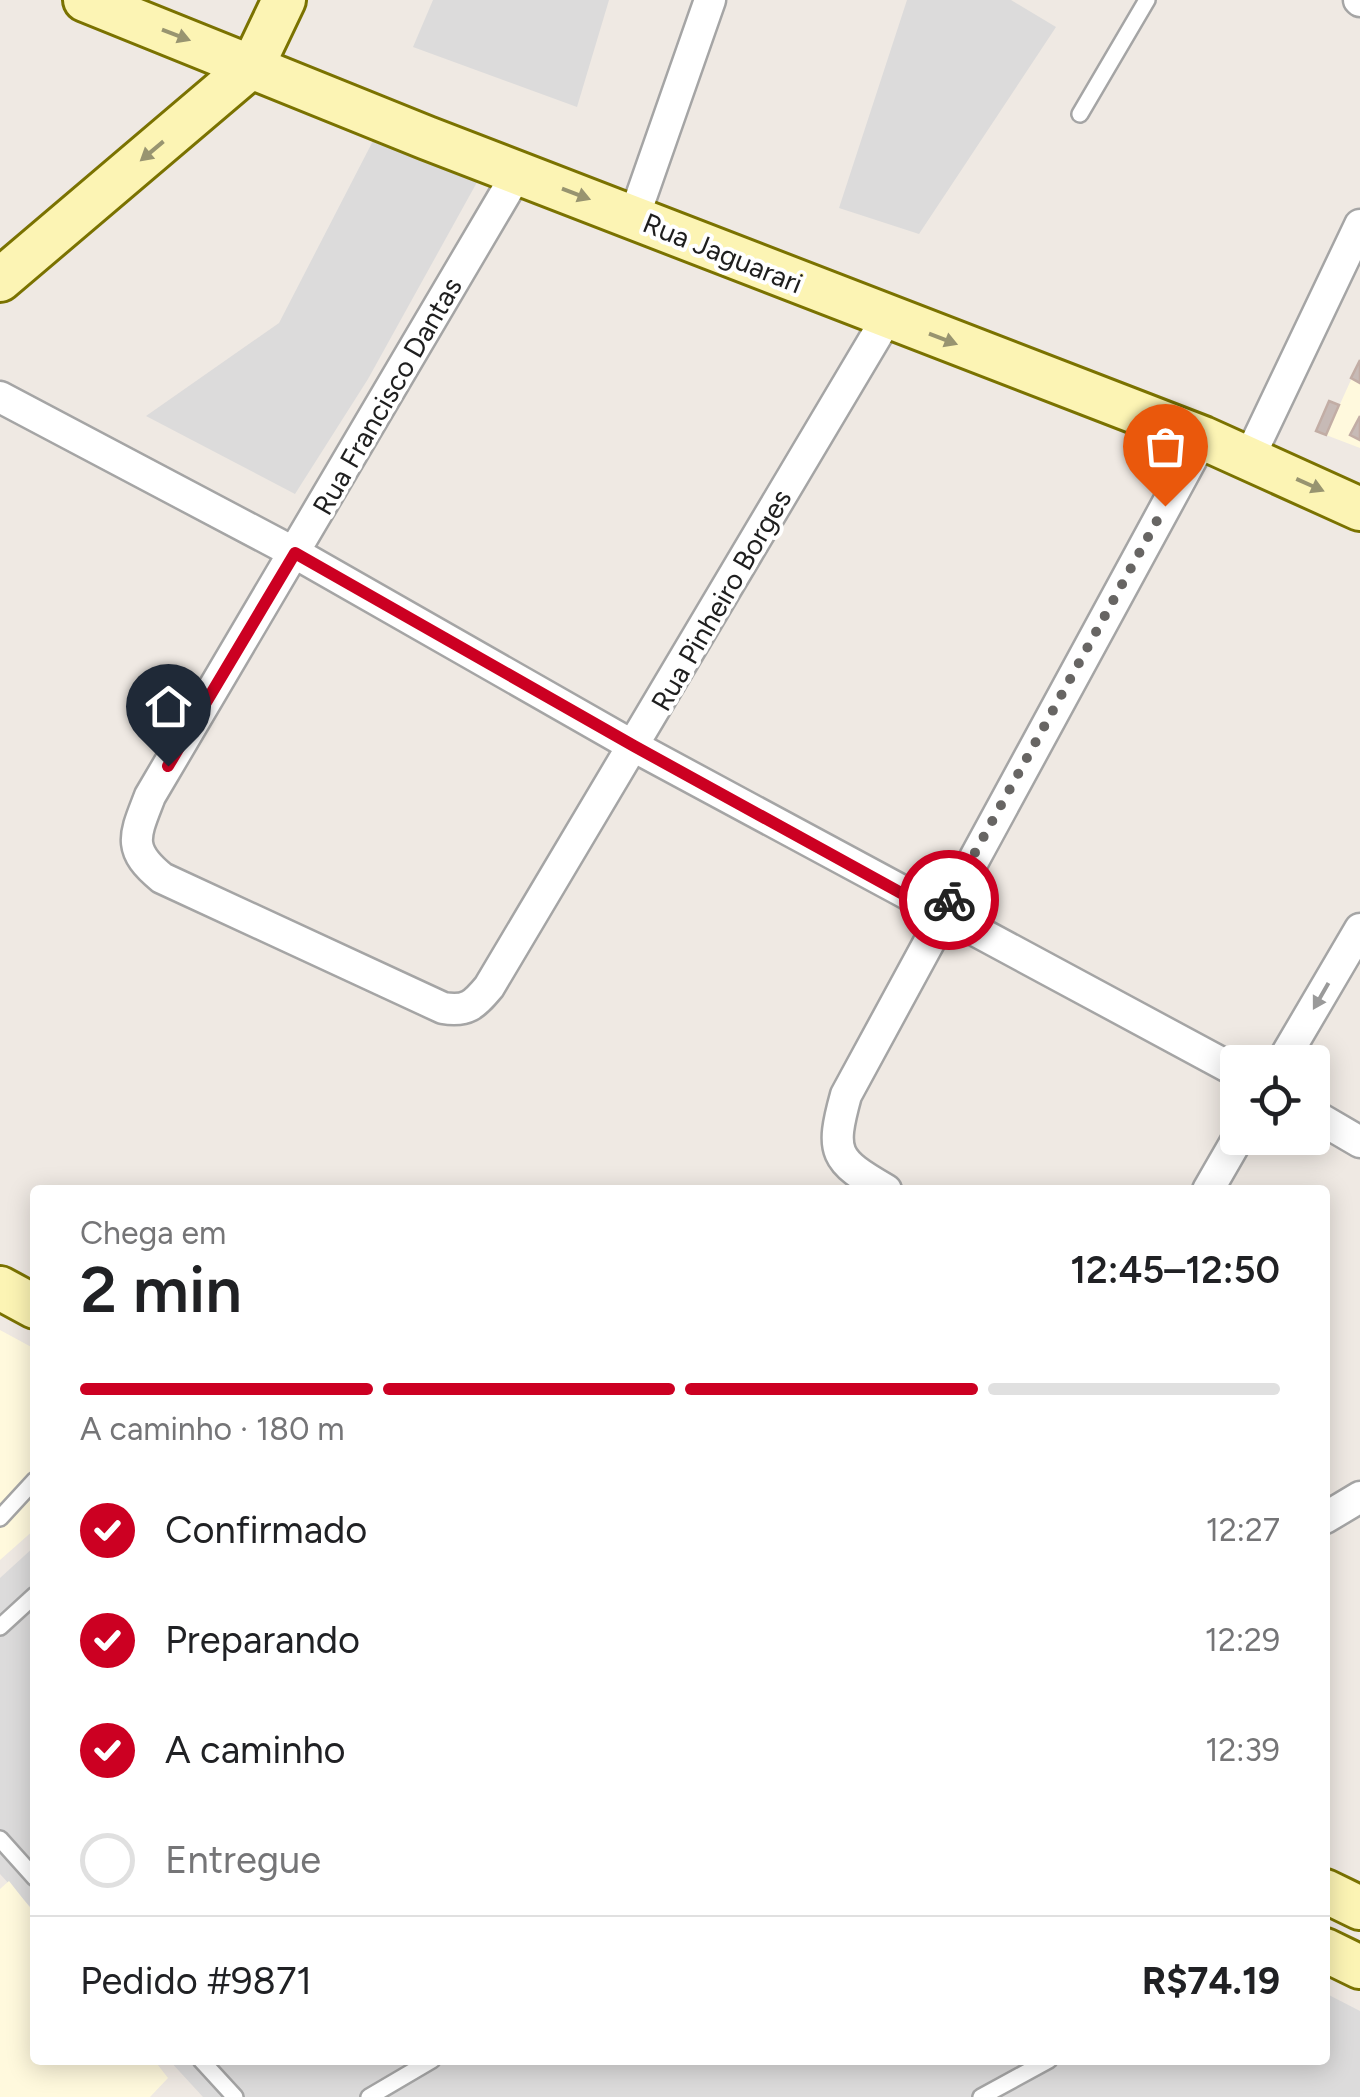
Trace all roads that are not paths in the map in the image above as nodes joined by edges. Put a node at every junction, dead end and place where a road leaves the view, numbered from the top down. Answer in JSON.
{"nodes":[{"id":1,"x":85,"y":0,"type":"edge"},
{"id":2,"x":284,"y":0,"type":"edge"},
{"id":3,"x":710,"y":0,"type":"edge"},
{"id":4,"x":1146,"y":0,"type":"edge"},
{"id":5,"x":253,"y":65,"type":"junction"},
{"id":6,"x":1080,"y":114,"type":"dead end"},
{"id":7,"x":518,"y":172,"type":"junction"},
{"id":8,"x":634,"y":217,"type":"junction"},
{"id":9,"x":1360,"y":225,"type":"edge"},
{"id":10,"x":0,"y":280,"type":"edge"},
{"id":11,"x":887,"y":318,"type":"junction"},
{"id":12,"x":0,"y":397,"type":"edge"},
{"id":13,"x":1202,"y":438,"type":"junction"},
{"id":14,"x":1248,"y":458,"type":"junction"},
{"id":15,"x":1360,"y":509,"type":"edge"},
{"id":16,"x":295,"y":553,"type":"junction"},
{"id":17,"x":634,"y":746,"type":"junction"},
{"id":18,"x":941,"y":915,"type":"junction"},
{"id":19,"x":1360,"y":930,"type":"edge"},
{"id":20,"x":443,"y":1008,"type":"joint"},
{"id":21,"x":1292,"y":1045,"type":"edge"},
{"id":22,"x":1220,"y":1062,"type":"edge"},
{"id":23,"x":1330,"y":1124,"type":"edge"},
{"id":24,"x":1360,"y":1142,"type":"edge"},
{"id":25,"x":1228,"y":1155,"type":"edge"},
{"id":26,"x":877,"y":1185,"type":"edge"},
{"id":27,"x":1211,"y":1185,"type":"edge"},
{"id":28,"x":0,"y":1288,"type":"edge"},
{"id":29,"x":30,"y":1304,"type":"edge"},
{"id":30,"x":30,"y":1485,"type":"edge"},
{"id":31,"x":1360,"y":1498,"type":"edge"},
{"id":32,"x":1330,"y":1515,"type":"edge"},
{"id":33,"x":0,"y":1518,"type":"edge"},
{"id":34,"x":30,"y":1600,"type":"edge"},
{"id":35,"x":0,"y":1627,"type":"edge"},
{"id":36,"x":0,"y":1839,"type":"edge"},
{"id":37,"x":30,"y":1872,"type":"edge"},
{"id":38,"x":1330,"y":1893,"type":"edge"},
{"id":39,"x":1360,"y":1908,"type":"edge"},
{"id":40,"x":1330,"y":1952,"type":"edge"},
{"id":41,"x":1360,"y":1967,"type":"edge"},
{"id":42,"x":205,"y":2065,"type":"edge"},
{"id":43,"x":423,"y":2065,"type":"edge"},
{"id":44,"x":1040,"y":2065,"type":"edge"},
{"id":45,"x":234,"y":2097,"type":"edge"},
{"id":46,"x":368,"y":2097,"type":"edge"},
{"id":47,"x":981,"y":2097,"type":"edge"}],
"edges":[{"from":1,"to":5,"type":"main road","name":"Rua Jaguarari","one_way":true},
{"from":2,"to":5,"type":"main road"},
{"from":3,"to":8,"type":"street"},
{"from":4,"to":6,"type":"lane"},
{"from":5,"to":7,"type":"main road","name":"Rua Jaguarari"},
{"from":5,"to":10,"type":"main road","one_way":true},
{"from":7,"to":8,"type":"main road","name":"Rua Jaguarari","one_way":true},
{"from":7,"to":16,"type":"street","name":"Rua Francisco Dantas"},
{"from":8,"to":11,"type":"main road","name":"Rua Jaguarari"},
{"from":9,"to":14,"type":"street"},
{"from":11,"to":13,"type":"main road","name":"Rua Jaguarari","one_way":true},
{"from":11,"to":17,"type":"street","name":"Rua Pinheiro Borges"},
{"from":12,"to":16,"type":"street"},
{"from":13,"to":14,"type":"main road","name":"Rua Jaguarari"},
{"from":13,"to":18,"type":"street"},
{"from":14,"to":15,"type":"main road","name":"Rua Jaguarari","one_way":true},
{"from":16,"to":17,"type":"street"},
{"from":16,"to":20,"type":"street","name":"Rua Francisco Dantas"},
{"from":17,"to":18,"type":"street"},
{"from":17,"to":20,"type":"street","name":"Rua Pinheiro Borges"},
{"from":18,"to":22,"type":"street"},
{"from":18,"to":26,"type":"street"},
{"from":19,"to":21,"type":"street","one_way":true},
{"from":23,"to":24,"type":"street"},
{"from":25,"to":27,"type":"street"},
{"from":28,"to":29,"type":"main road"},
{"from":30,"to":33,"type":"lane"},
{"from":31,"to":32,"type":"street"},
{"from":34,"to":35,"type":"lane"},
{"from":36,"to":37,"type":"lane"},
{"from":38,"to":39,"type":"main road"},
{"from":40,"to":41,"type":"main road"},
{"from":42,"to":45,"type":"lane"},
{"from":43,"to":46,"type":"lane"},
{"from":44,"to":47,"type":"lane"}]}
